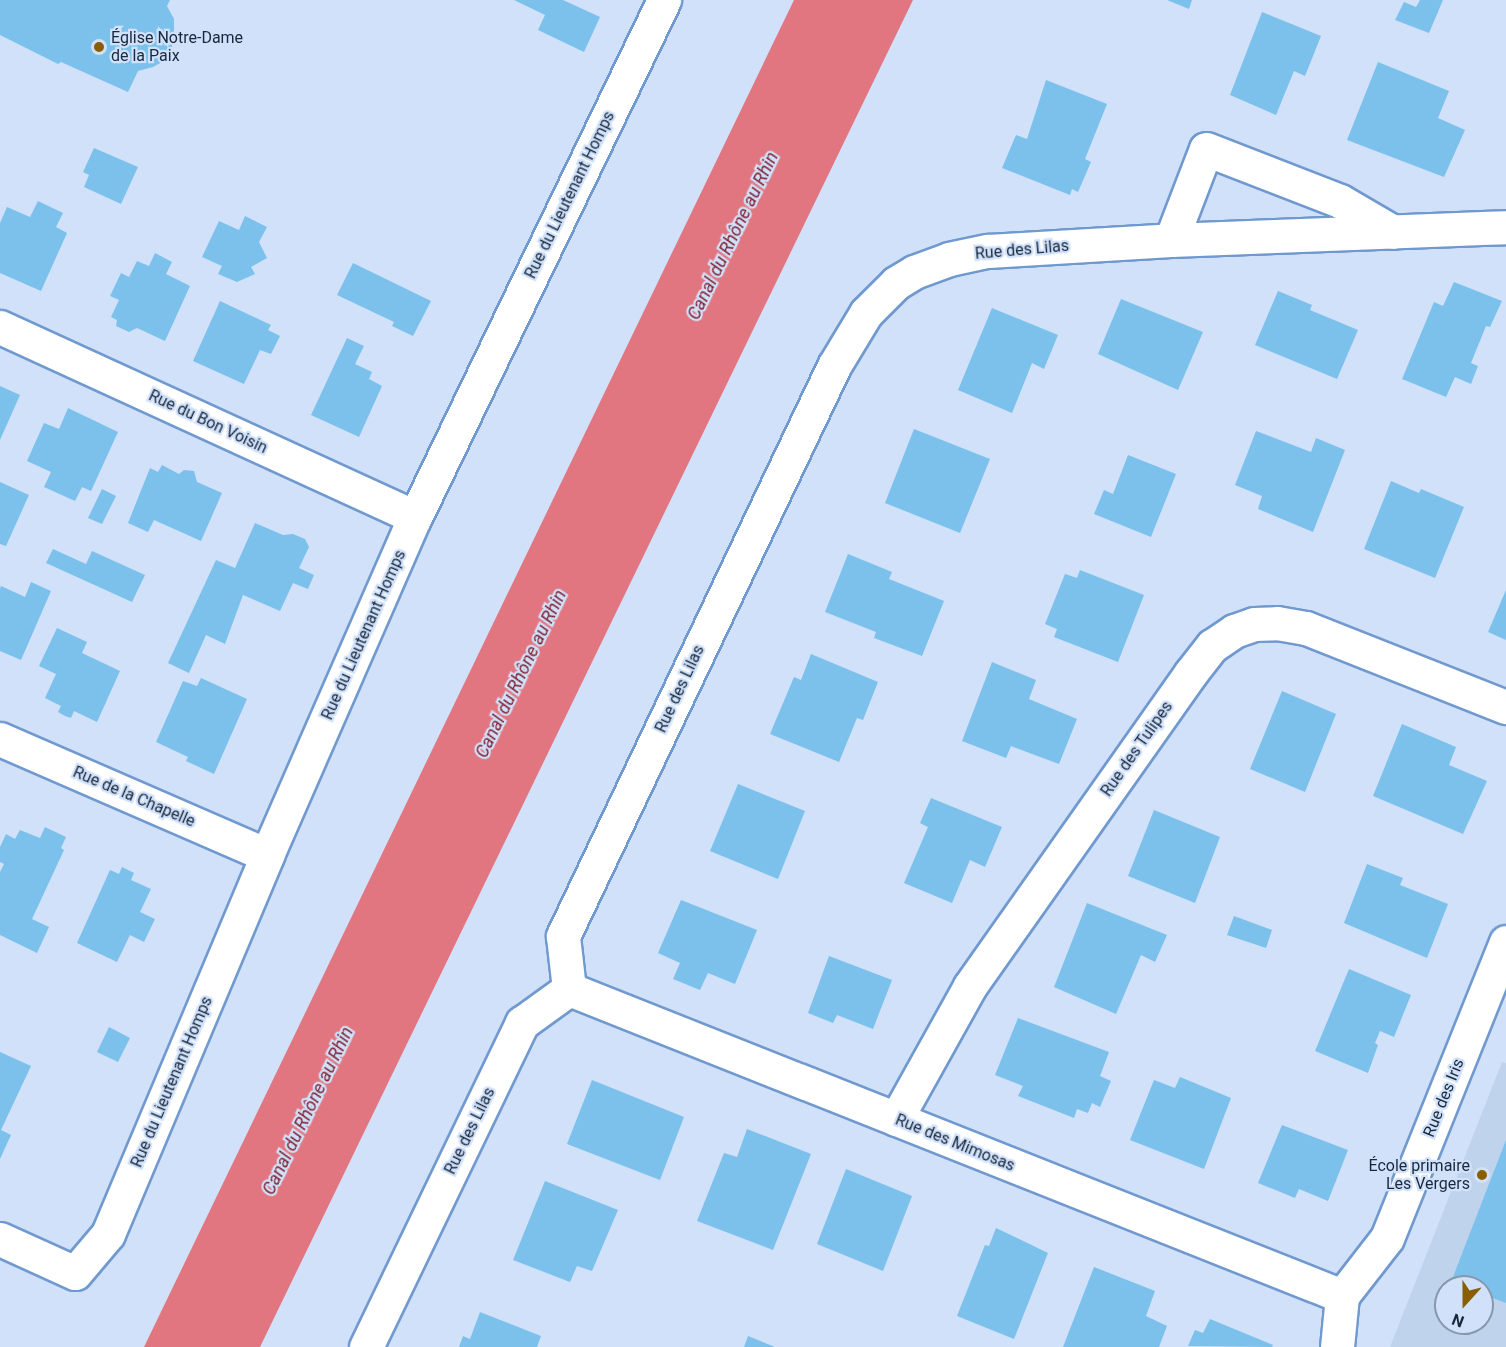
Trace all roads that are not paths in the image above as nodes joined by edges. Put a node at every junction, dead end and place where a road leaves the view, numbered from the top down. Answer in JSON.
{"nodes":[{"id":1,"x":664,"y":0,"type":"edge"},
{"id":2,"x":1506,"y":227,"type":"edge"},
{"id":3,"x":1393,"y":232,"type":"junction"},
{"id":4,"x":1171,"y":240,"type":"junction"},
{"id":5,"x":0,"y":327,"type":"edge"},
{"id":6,"x":415,"y":517,"type":"junction"},
{"id":7,"x":1506,"y":707,"type":"edge"},
{"id":8,"x":0,"y":739,"type":"edge"},
{"id":9,"x":267,"y":855,"type":"junction"},
{"id":10,"x":1506,"y":942,"type":"edge"},
{"id":11,"x":568,"y":989,"type":"junction"},
{"id":12,"x":896,"y":1119,"type":"junction"},
{"id":13,"x":0,"y":1239,"type":"edge"},
{"id":14,"x":1342,"y":1296,"type":"junction"},
{"id":15,"x":366,"y":1347,"type":"edge"},
{"id":16,"x":1337,"y":1347,"type":"edge"}],
"edges":[{"from":1,"to":6,"type":"street","name":"Rue du Lieutenant Homps"},
{"from":2,"to":3,"type":"street","name":"Rue des Lilas"},
{"from":3,"to":4,"type":"street","name":"Rue des Lilas"},
{"from":3,"to":4,"type":"street"},
{"from":4,"to":11,"type":"street","name":"Rue des Lilas"},
{"from":5,"to":6,"type":"street","name":"Rue du Bon Voisin"},
{"from":6,"to":9,"type":"street","name":"Rue du Lieutenant Homps"},
{"from":7,"to":12,"type":"street","name":"Rue des Tulipes"},
{"from":8,"to":9,"type":"street","name":"Rue de la Chapelle"},
{"from":9,"to":13,"type":"street","name":"Rue du Lieutenant Homps"},
{"from":10,"to":14,"type":"street","name":"Rue des Iris"},
{"from":11,"to":12,"type":"street","name":"Rue des Mimosas"},
{"from":11,"to":15,"type":"street","name":"Rue des Lilas"},
{"from":12,"to":14,"type":"street","name":"Rue des Mimosas"},
{"from":14,"to":16,"type":"street"}]}
